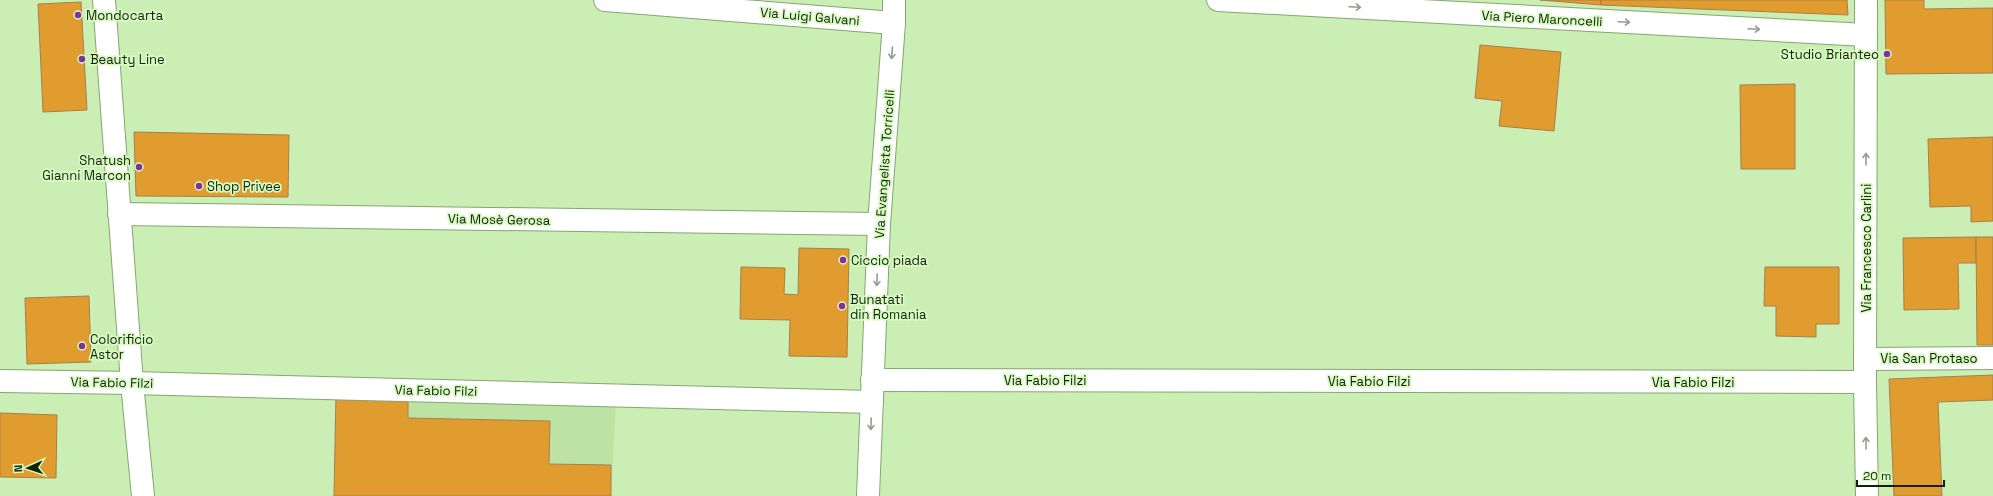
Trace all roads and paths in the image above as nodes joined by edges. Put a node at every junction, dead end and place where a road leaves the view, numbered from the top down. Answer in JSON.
{"nodes":[{"id":1,"x":104,"y":0,"type":"edge"},
{"id":2,"x":606,"y":0,"type":"edge"},
{"id":3,"x":894,"y":0,"type":"edge"},
{"id":4,"x":1218,"y":0,"type":"edge"},
{"id":5,"x":1866,"y":0,"type":"edge"},
{"id":6,"x":894,"y":23,"type":"junction"},
{"id":7,"x":1866,"y":36,"type":"junction"},
{"id":8,"x":119,"y":214,"type":"junction"},
{"id":9,"x":879,"y":224,"type":"junction"},
{"id":10,"x":1993,"y":358,"type":"edge"},
{"id":11,"x":1865,"y":359,"type":"junction"},
{"id":12,"x":872,"y":380,"type":"junction"},
{"id":13,"x":0,"y":381,"type":"edge"},
{"id":14,"x":132,"y":382,"type":"junction"},
{"id":15,"x":1865,"y":382,"type":"junction"},
{"id":16,"x":872,"y":402,"type":"junction"},
{"id":17,"x":143,"y":496,"type":"edge"},
{"id":18,"x":868,"y":496,"type":"edge"},
{"id":19,"x":1867,"y":496,"type":"edge"}],
"edges":[{"from":1,"to":8,"type":"street"},
{"from":2,"to":6,"type":"street","name":"Via Luigi Galvani"},
{"from":3,"to":6,"type":"street","name":"Via Evangelista Torricelli"},
{"from":4,"to":7,"type":"street","name":"Via Piero Maroncelli","one_way":true},
{"from":5,"to":7,"type":"street","name":"Via Francesco Carlini"},
{"from":6,"to":9,"type":"street","name":"Via Evangelista Torricelli","one_way":true},
{"from":11,"to":7,"type":"street","name":"Via Francesco Carlini","one_way":true},
{"from":8,"to":9,"type":"street","name":"Via Mosè Gerosa"},
{"from":8,"to":14,"type":"street"},
{"from":9,"to":12,"type":"street","name":"Via Evangelista Torricelli","one_way":true},
{"from":10,"to":11,"type":"street","name":"Via San Protaso"},
{"from":11,"to":15,"type":"street","name":"Via Francesco Carlini"},
{"from":12,"to":15,"type":"street","name":"Via Fabio Filzi"},
{"from":12,"to":16,"type":"street","name":"Via Evangelista Torricelli"},
{"from":13,"to":14,"type":"street","name":"Via Fabio Filzi"},
{"from":14,"to":16,"type":"street","name":"Via Fabio Filzi"},
{"from":14,"to":17,"type":"street"},
{"from":19,"to":15,"type":"street","name":"Via Francesco Carlini","one_way":true},
{"from":16,"to":18,"type":"street","name":"Via Evangelista Torricelli","one_way":true}]}
